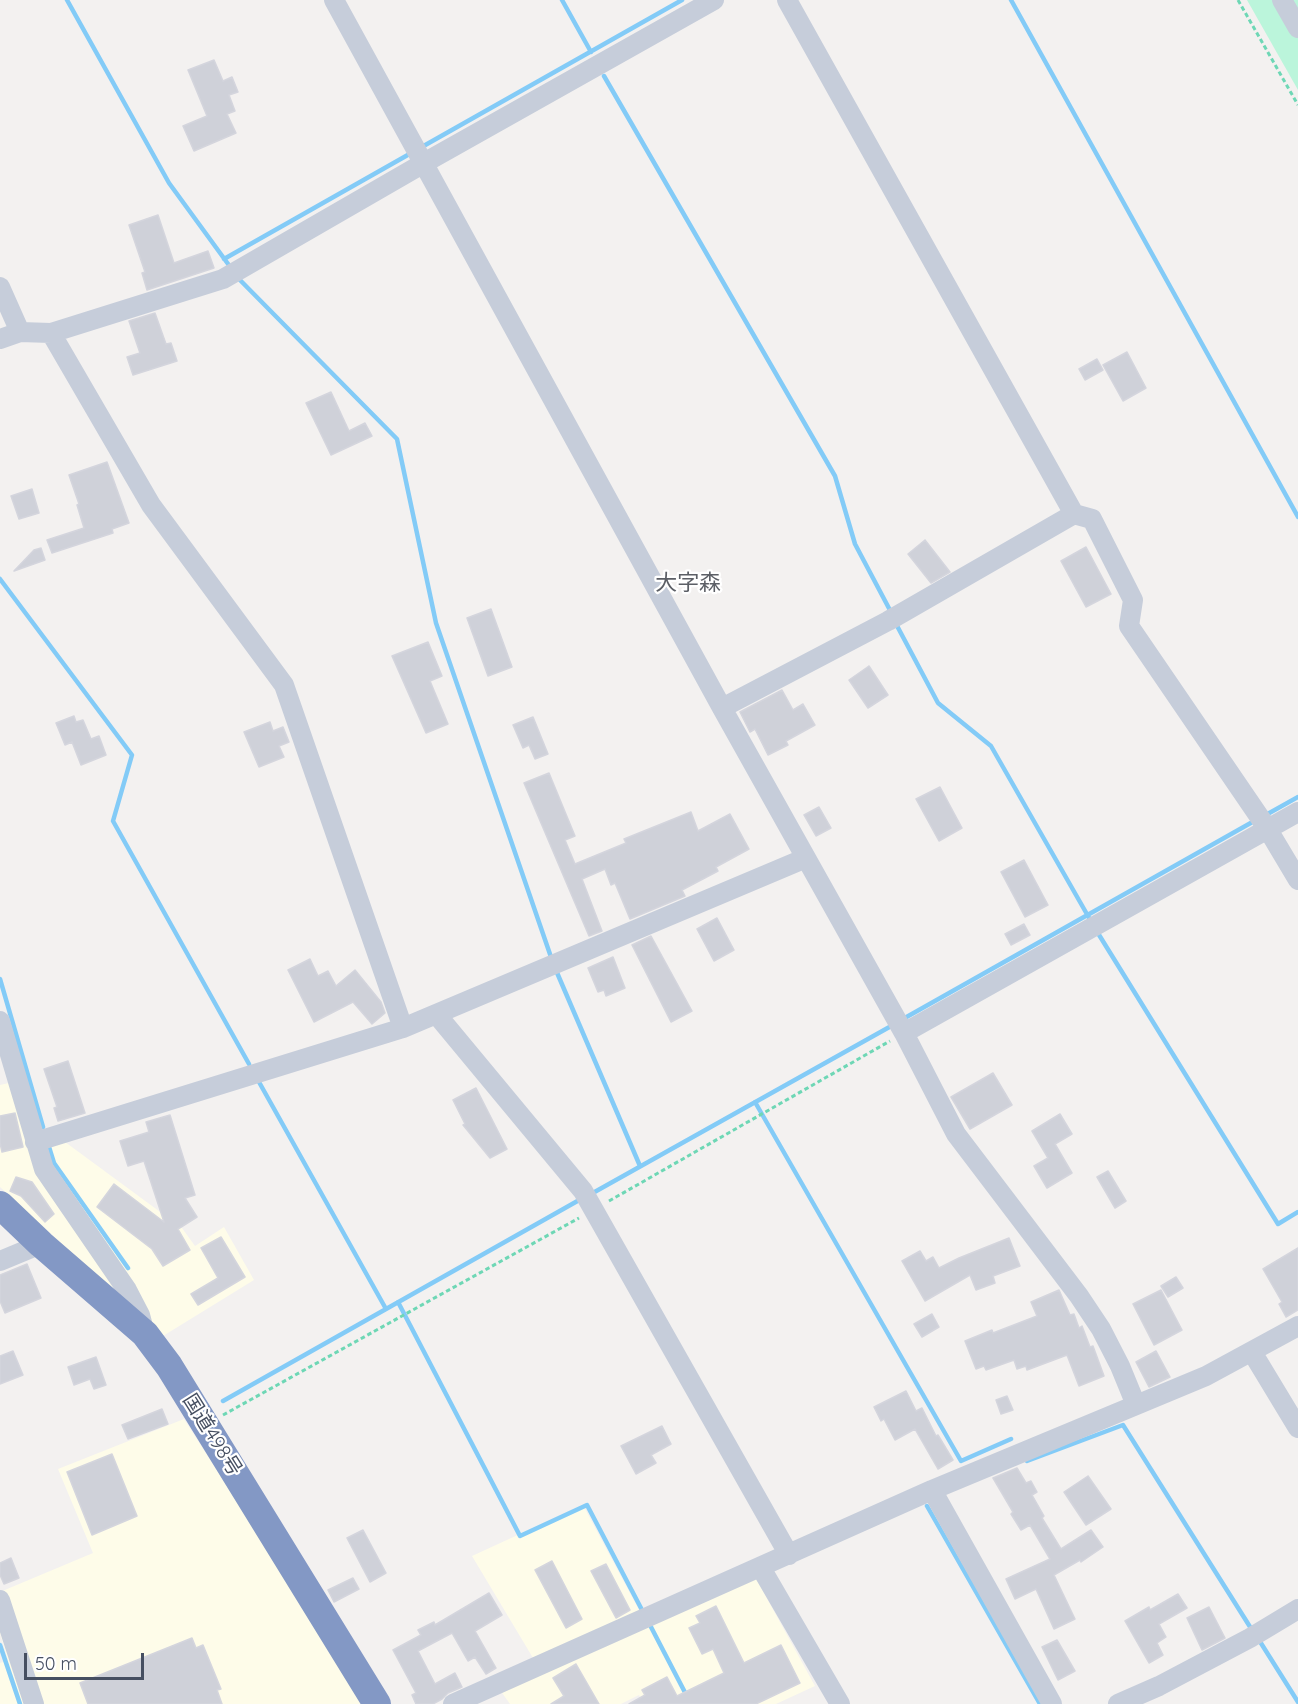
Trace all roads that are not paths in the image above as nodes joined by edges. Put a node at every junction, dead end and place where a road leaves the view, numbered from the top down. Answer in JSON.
{"nodes":[{"id":1,"x":334,"y":0,"type":"edge"},
{"id":2,"x":714,"y":0,"type":"edge"},
{"id":3,"x":787,"y":0,"type":"edge"},
{"id":4,"x":1282,"y":0,"type":"edge"},
{"id":5,"x":1298,"y":28,"type":"edge"},
{"id":6,"x":424,"y":163,"type":"junction"},
{"id":7,"x":0,"y":287,"type":"edge"},
{"id":8,"x":20,"y":332,"type":"junction"},
{"id":9,"x":51,"y":333,"type":"junction"},
{"id":10,"x":0,"y":339,"type":"edge"},
{"id":11,"x":1074,"y":514,"type":"junction"},
{"id":12,"x":722,"y":708,"type":"junction"},
{"id":13,"x":1298,"y":812,"type":"edge"},
{"id":14,"x":1267,"y":828,"type":"junction"},
{"id":15,"x":806,"y":858,"type":"junction"},
{"id":16,"x":1298,"y":880,"type":"edge"},
{"id":17,"x":437,"y":1015,"type":"junction"},
{"id":18,"x":0,"y":1021,"type":"edge"},
{"id":19,"x":403,"y":1028,"type":"junction"},
{"id":20,"x":904,"y":1033,"type":"junction"},
{"id":21,"x":35,"y":1142,"type":"junction"},
{"id":22,"x":0,"y":1205,"type":"edge"},
{"id":23,"x":41,"y":1244,"type":"junction"},
{"id":24,"x":0,"y":1260,"type":"edge"},
{"id":25,"x":1298,"y":1326,"type":"edge"},
{"id":26,"x":145,"y":1334,"type":"junction"},
{"id":27,"x":1252,"y":1352,"type":"junction"},
{"id":28,"x":1136,"y":1405,"type":"junction"},
{"id":29,"x":1298,"y":1428,"type":"edge"},
{"id":30,"x":932,"y":1490,"type":"junction"},
{"id":31,"x":789,"y":1555,"type":"junction"},
{"id":32,"x":761,"y":1568,"type":"junction"},
{"id":33,"x":0,"y":1600,"type":"edge"},
{"id":34,"x":1298,"y":1609,"type":"edge"},
{"id":35,"x":34,"y":1704,"type":"edge"},
{"id":36,"x":377,"y":1704,"type":"edge"},
{"id":37,"x":453,"y":1704,"type":"edge"},
{"id":38,"x":840,"y":1704,"type":"edge"},
{"id":39,"x":1052,"y":1704,"type":"edge"},
{"id":40,"x":1118,"y":1704,"type":"edge"}],
"edges":[{"from":1,"to":6,"type":"street"},
{"from":2,"to":6,"type":"street"},
{"from":3,"to":11,"type":"street"},
{"from":4,"to":5,"type":"street"},
{"from":6,"to":9,"type":"street"},
{"from":6,"to":12,"type":"street"},
{"from":7,"to":8,"type":"street"},
{"from":8,"to":9,"type":"street"},
{"from":8,"to":10,"type":"street"},
{"from":9,"to":19,"type":"street"},
{"from":11,"to":12,"type":"street"},
{"from":11,"to":14,"type":"street"},
{"from":12,"to":15,"type":"street"},
{"from":13,"to":14,"type":"street"},
{"from":14,"to":16,"type":"street"},
{"from":14,"to":20,"type":"street"},
{"from":15,"to":17,"type":"street"},
{"from":15,"to":20,"type":"street"},
{"from":17,"to":19,"type":"street"},
{"from":17,"to":31,"type":"street"},
{"from":18,"to":21,"type":"street"},
{"from":19,"to":21,"type":"street"},
{"from":20,"to":28,"type":"street"},
{"from":21,"to":26,"type":"street"},
{"from":22,"to":23,"type":"highway","name":"国道498号"},
{"from":23,"to":24,"type":"street"},
{"from":23,"to":26,"type":"highway","name":"国道498号"},
{"from":25,"to":27,"type":"street"},
{"from":26,"to":36,"type":"highway","name":"国道498号"},
{"from":27,"to":28,"type":"street"},
{"from":27,"to":29,"type":"street"},
{"from":28,"to":30,"type":"street"},
{"from":30,"to":31,"type":"street"},
{"from":30,"to":39,"type":"street"},
{"from":31,"to":32,"type":"street"},
{"from":32,"to":37,"type":"street"},
{"from":32,"to":38,"type":"street"},
{"from":33,"to":35,"type":"street"},
{"from":34,"to":40,"type":"street"}]}
